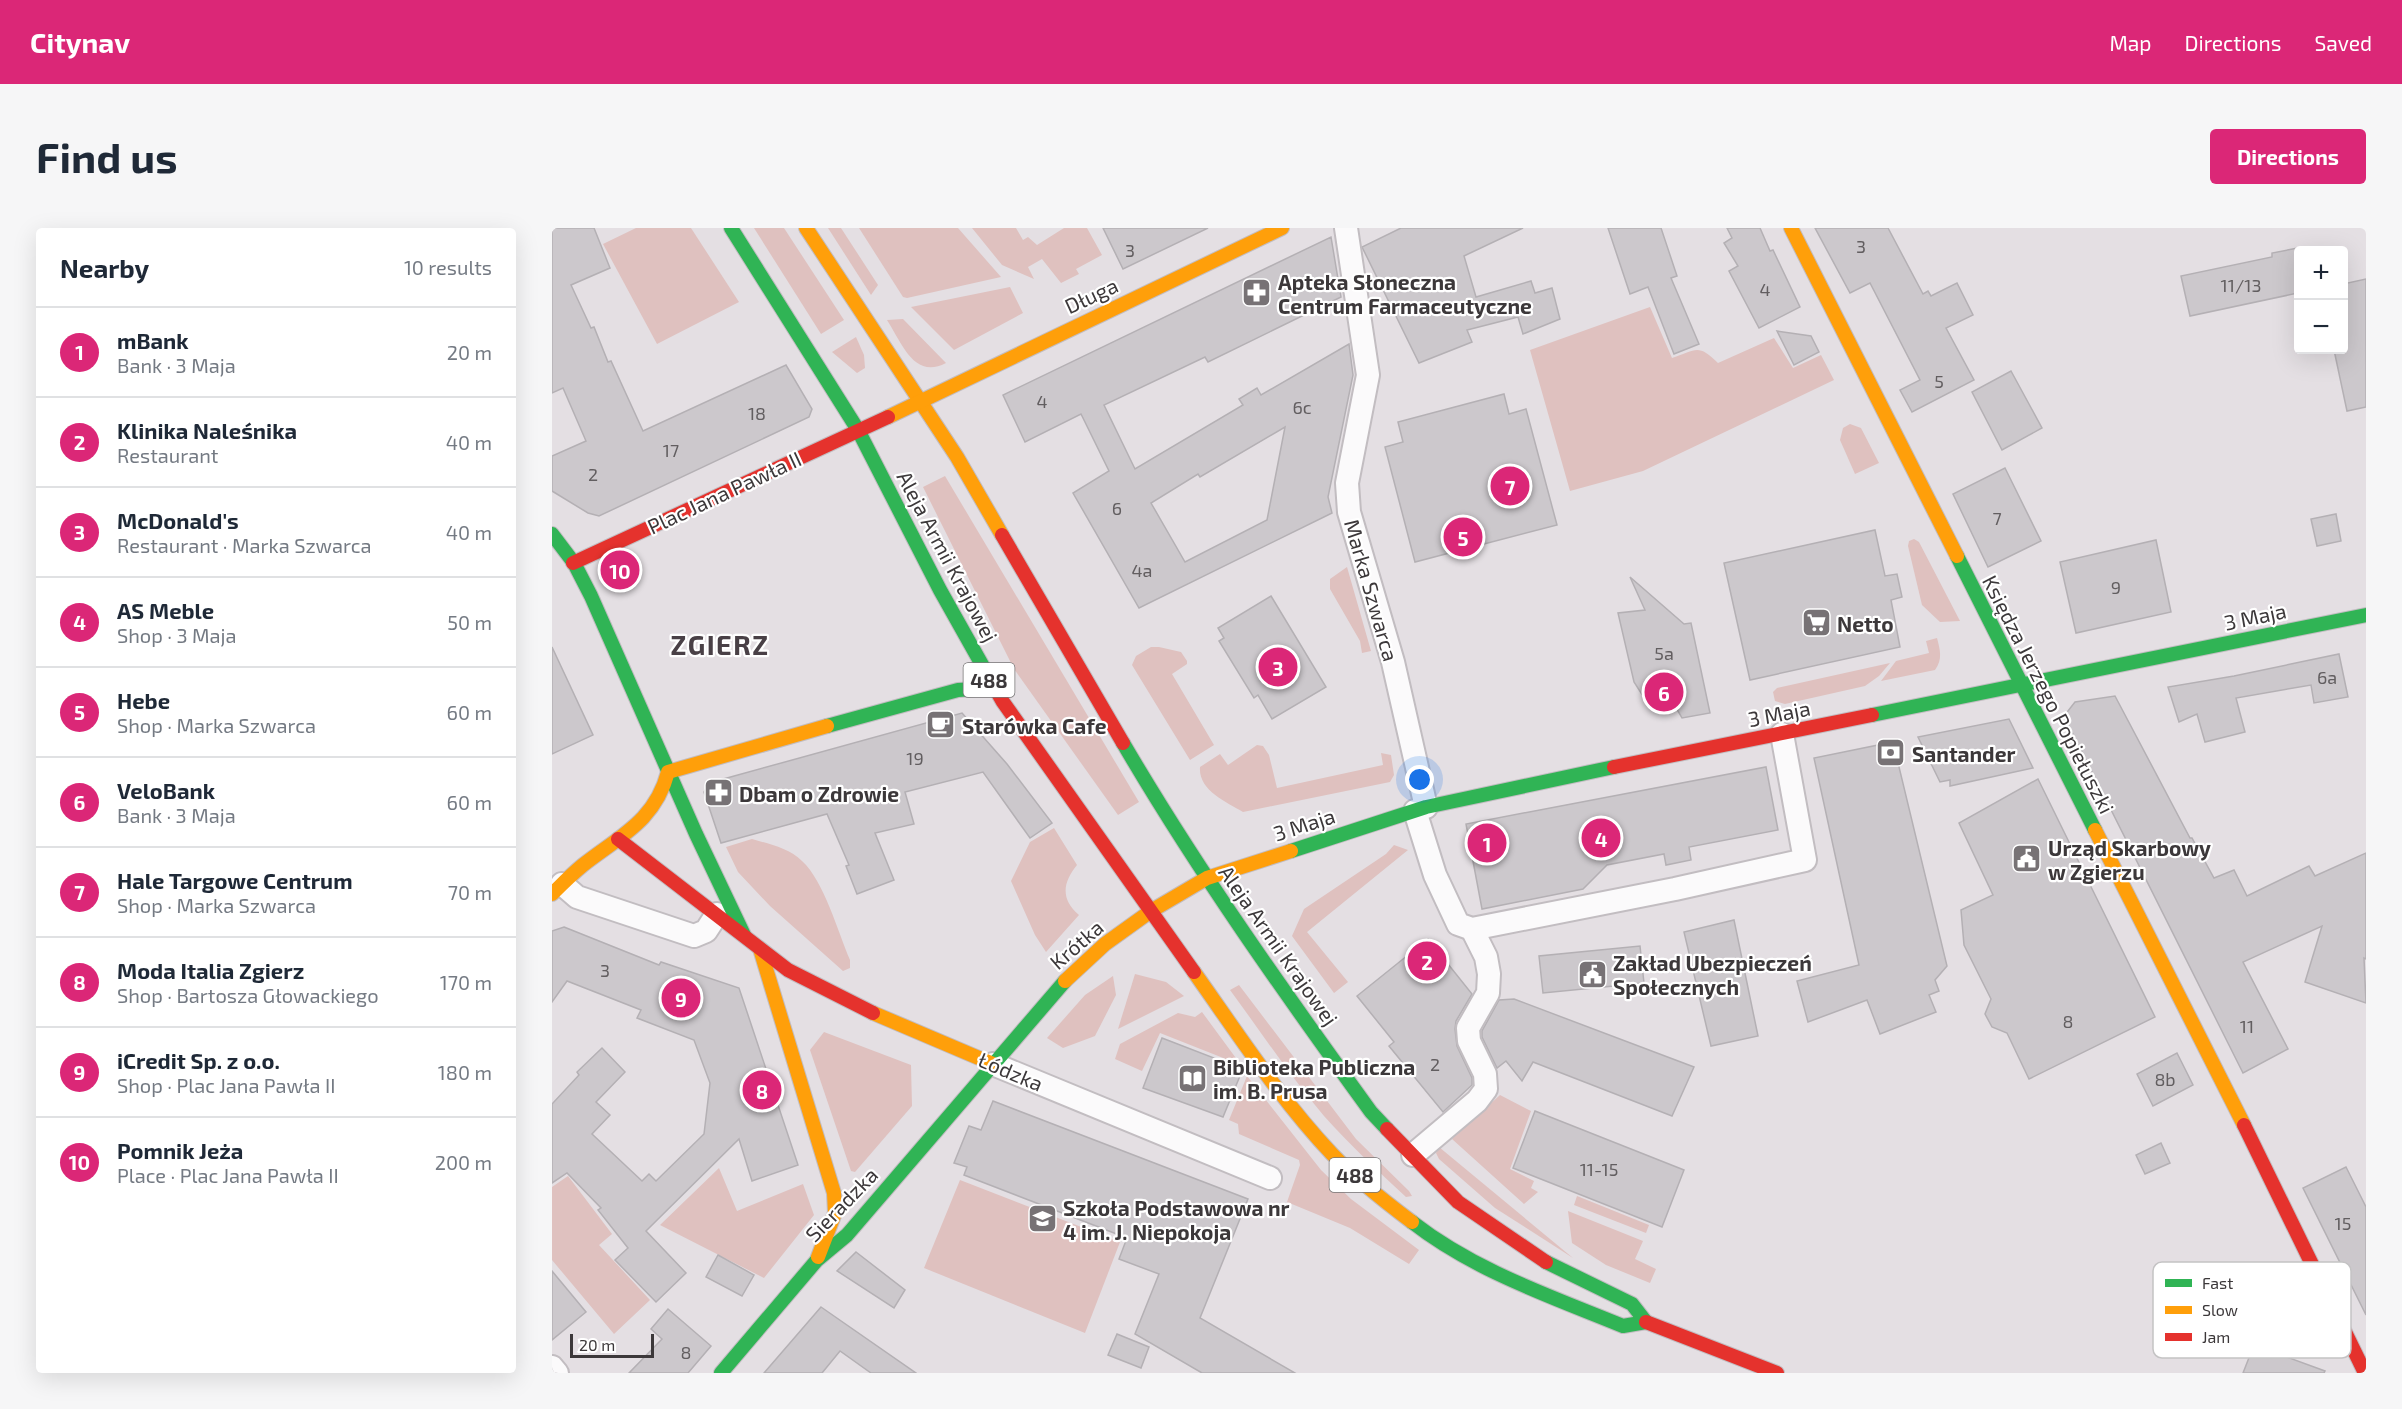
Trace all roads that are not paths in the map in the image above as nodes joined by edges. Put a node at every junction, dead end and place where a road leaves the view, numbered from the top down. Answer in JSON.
{"nodes":[{"id":1,"x":731,"y":228,"type":"edge"},
{"id":2,"x":806,"y":228,"type":"edge"},
{"id":3,"x":1282,"y":228,"type":"edge"},
{"id":4,"x":1346,"y":228,"type":"edge"},
{"id":5,"x":1791,"y":228,"type":"edge"},
{"id":6,"x":920,"y":402,"type":"junction"},
{"id":7,"x":858,"y":430,"type":"junction"},
{"id":8,"x":552,"y":534,"type":"edge"},
{"id":9,"x":573,"y":563,"type":"junction"},
{"id":10,"x":2366,"y":615,"type":"edge"},
{"id":11,"x":2021,"y":686,"type":"junction"},
{"id":12,"x":994,"y":688,"type":"junction"},
{"id":13,"x":1782,"y":734,"type":"junction"},
{"id":14,"x":668,"y":772,"type":"junction"},
{"id":15,"x":1421,"y":809,"type":"junction"},
{"id":16,"x":618,"y":839,"type":"junction"},
{"id":17,"x":1207,"y":878,"type":"junction"},
{"id":18,"x":557,"y":889,"type":"edge"},
{"id":19,"x":1151,"y":911,"type":"junction"},
{"id":20,"x":717,"y":915,"type":"junction"},
{"id":21,"x":1472,"y":929,"type":"junction"},
{"id":22,"x":744,"y":935,"type":"junction"},
{"id":23,"x":760,"y":949,"type":"junction"},
{"id":24,"x":993,"y":1064,"type":"junction"},
{"id":25,"x":1413,"y":1155,"type":"junction"},
{"id":26,"x":1270,"y":1178,"type":"dead end"},
{"id":27,"x":817,"y":1260,"type":"junction"},
{"id":28,"x":2311,"y":1262,"type":"edge"},
{"id":29,"x":1646,"y":1322,"type":"junction"},
{"id":30,"x":2351,"y":1344,"type":"edge"},
{"id":31,"x":552,"y":1367,"type":"edge"},
{"id":32,"x":558,"y":1373,"type":"edge"},
{"id":33,"x":721,"y":1373,"type":"edge"},
{"id":34,"x":1777,"y":1373,"type":"edge"},
{"id":35,"x":2365,"y":1373,"type":"edge"}],
"edges":[{"from":1,"to":7,"type":"main road","name":"Aleja Armii Krajowej","number":"488"},
{"from":2,"to":6,"type":"main road","name":"Aleja Armii Krajowej","number":"488"},
{"from":3,"to":6,"type":"main road","name":"Długa"},
{"from":4,"to":15,"type":"street","name":"Marka Szwarca"},
{"from":5,"to":11,"type":"main road","name":"Księdza Jerzego Popiełuszki"},
{"from":6,"to":7,"type":"main road","name":"Plac Jana Pawła II"},
{"from":6,"to":17,"type":"main road","name":"Aleja Armii Krajowej","number":"488"},
{"from":7,"to":9,"type":"main road","name":"Plac Jana Pawła II"},
{"from":7,"to":12,"type":"main road","name":"Aleja Armii Krajowej","number":"488"},
{"from":8,"to":9,"type":"main road"},
{"from":9,"to":14,"type":"main road"},
{"from":10,"to":11,"type":"main road","name":"3 Maja"},
{"from":11,"to":13,"type":"main road","name":"3 Maja"},
{"from":11,"to":28,"type":"main road","name":"Księdza Jerzego Popiełuszki"},
{"from":12,"to":14,"type":"main road"},
{"from":12,"to":19,"type":"main road","name":"Aleja Armii Krajowej","number":"488"},
{"from":13,"to":15,"type":"main road","name":"3 Maja"},
{"from":13,"to":21,"type":"street"},
{"from":14,"to":16,"type":"main road"},
{"from":14,"to":22,"type":"main road"},
{"from":15,"to":17,"type":"main road","name":"3 Maja"},
{"from":15,"to":21,"type":"street","name":"Marka Szwarca"},
{"from":16,"to":18,"type":"main road"},
{"from":16,"to":20,"type":"main road"},
{"from":17,"to":19,"type":"main road","name":"Krótka"},
{"from":17,"to":25,"type":"main road","name":"Aleja Armii Krajowej","number":"488"},
{"from":18,"to":20,"type":"street"},
{"from":19,"to":24,"type":"main road","name":"Krótka"},
{"from":19,"to":29,"type":"main road","name":"Aleja Armii Krajowej","number":"488"},
{"from":20,"to":22,"type":"main road"},
{"from":21,"to":25,"type":"street"},
{"from":22,"to":23,"type":"main road"},
{"from":23,"to":24,"type":"main road","name":"Łódzka"},
{"from":23,"to":27,"type":"main road"},
{"from":24,"to":26,"type":"street","name":"Łódzka"},
{"from":24,"to":27,"type":"main road","name":"Sieradzka"},
{"from":25,"to":29,"type":"main road","name":"Aleja Armii Krajowej","number":"488"},
{"from":27,"to":33,"type":"main road","name":"Sieradzka"},
{"from":29,"to":34,"type":"main road","number":"488"},
{"from":30,"to":35,"type":"main road","name":"Księdza Jerzego Popiełuszki"},
{"from":31,"to":32,"type":"street"}]}
